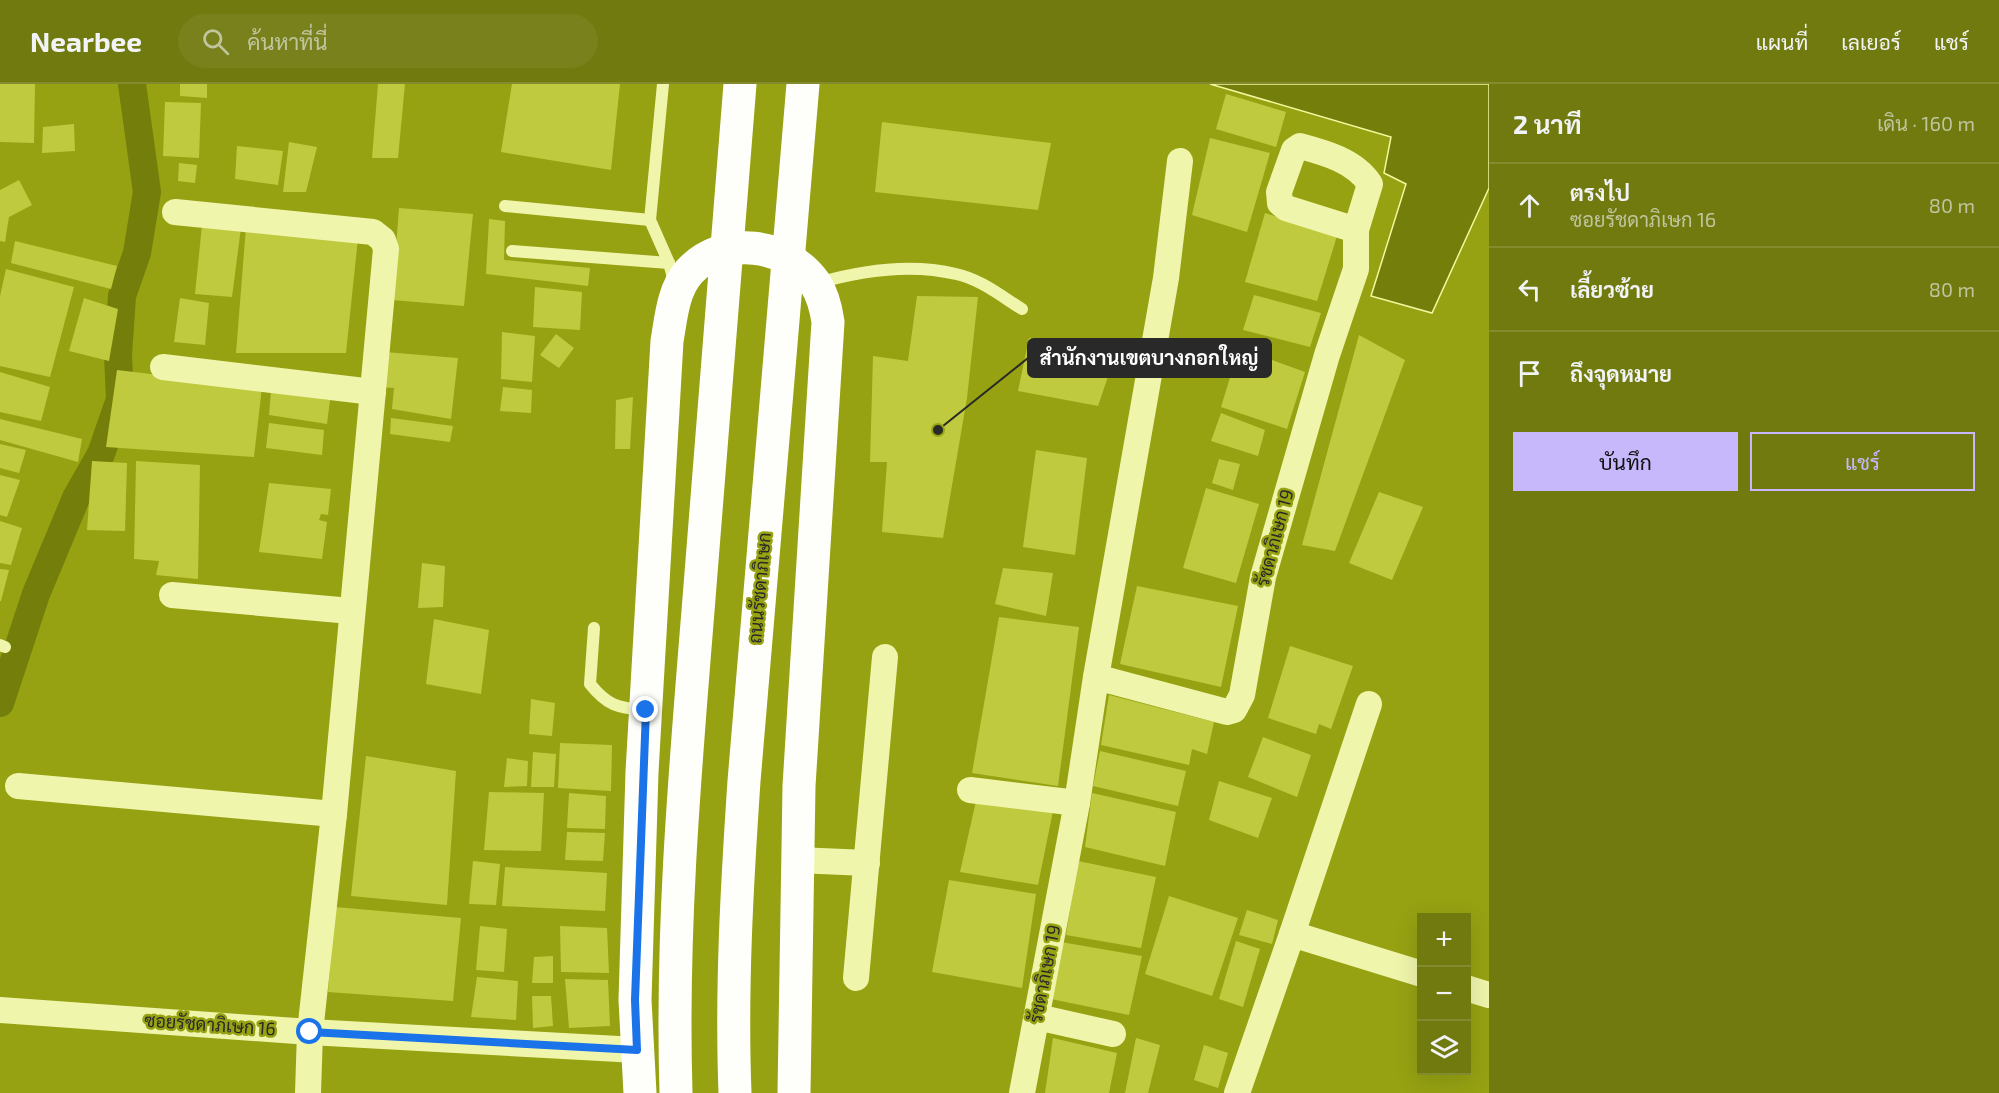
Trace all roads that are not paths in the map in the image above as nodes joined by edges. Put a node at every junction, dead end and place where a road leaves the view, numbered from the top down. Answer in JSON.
{"nodes":[{"id":1,"x":663,"y":84,"type":"edge"},
{"id":2,"x":740,"y":84,"type":"edge"},
{"id":3,"x":803,"y":84,"type":"edge"},
{"id":4,"x":1180,"y":161,"type":"dead end"},
{"id":5,"x":506,"y":206,"type":"dead end"},
{"id":6,"x":175,"y":212,"type":"dead end"},
{"id":7,"x":650,"y":220,"type":"junction"},
{"id":8,"x":1356,"y":230,"type":"dead end"},
{"id":9,"x":512,"y":251,"type":"dead end"},
{"id":10,"x":673,"y":278,"type":"junction"},
{"id":11,"x":815,"y":283,"type":"junction"},
{"id":12,"x":1022,"y":309,"type":"dead end"},
{"id":13,"x":163,"y":367,"type":"dead end"},
{"id":14,"x":373,"y":392,"type":"junction"},
{"id":15,"x":172,"y":595,"type":"dead end"},
{"id":16,"x":351,"y":611,"type":"junction"},
{"id":17,"x":594,"y":628,"type":"dead end"},
{"id":18,"x":885,"y":657,"type":"dead end"},
{"id":19,"x":1096,"y":677,"type":"junction"},
{"id":20,"x":1370,"y":704,"type":"dead end"},
{"id":21,"x":646,"y":710,"type":"junction"},
{"id":22,"x":18,"y":786,"type":"dead end"},
{"id":23,"x":970,"y":790,"type":"dead end"},
{"id":24,"x":1077,"y":803,"type":"junction"},
{"id":25,"x":334,"y":814,"type":"junction"},
{"id":26,"x":797,"y":860,"type":"junction"},
{"id":27,"x":867,"y":863,"type":"junction"},
{"id":28,"x":1292,"y":934,"type":"junction"},
{"id":29,"x":1417,"y":972,"type":"edge"},
{"id":30,"x":856,"y":978,"type":"dead end"},
{"id":31,"x":1471,"y":989,"type":"edge"},
{"id":32,"x":1489,"y":995,"type":"edge"},
{"id":33,"x":0,"y":1010,"type":"edge"},
{"id":34,"x":1037,"y":1017,"type":"junction"},
{"id":35,"x":310,"y":1032,"type":"junction"},
{"id":36,"x":1113,"y":1034,"type":"dead end"},
{"id":37,"x":637,"y":1050,"type":"junction"},
{"id":38,"x":308,"y":1093,"type":"edge"},
{"id":39,"x":640,"y":1093,"type":"edge"},
{"id":40,"x":676,"y":1093,"type":"edge"},
{"id":41,"x":735,"y":1093,"type":"edge"},
{"id":42,"x":794,"y":1093,"type":"edge"},
{"id":43,"x":1022,"y":1093,"type":"edge"},
{"id":44,"x":1237,"y":1093,"type":"edge"}],
"edges":[{"from":1,"to":7,"type":"lane"},
{"from":2,"to":40,"type":"main road"},
{"from":3,"to":41,"type":"main road","name":"ถนนรัชดาภิเษก"},
{"from":4,"to":19,"type":"street","name":"รัชดาภิเษก 19"},
{"from":5,"to":7,"type":"lane"},
{"from":6,"to":14,"type":"street"},
{"from":7,"to":10,"type":"lane"},
{"from":8,"to":19,"type":"street","name":"รัชดาภิเษก 19"},
{"from":9,"to":10,"type":"lane"},
{"from":10,"to":11,"type":"main road"},
{"from":10,"to":21,"type":"main road"},
{"from":11,"to":12,"type":"lane"},
{"from":11,"to":26,"type":"main road"},
{"from":13,"to":14,"type":"street"},
{"from":14,"to":16,"type":"street"},
{"from":15,"to":16,"type":"street"},
{"from":16,"to":25,"type":"street"},
{"from":17,"to":21,"type":"lane"},
{"from":18,"to":27,"type":"street"},
{"from":19,"to":24,"type":"street","name":"รัชดาภิเษก 19"},
{"from":20,"to":28,"type":"street"},
{"from":21,"to":37,"type":"main road"},
{"from":22,"to":25,"type":"street"},
{"from":23,"to":24,"type":"street"},
{"from":24,"to":34,"type":"street","name":"รัชดาภิเษก 19"},
{"from":25,"to":35,"type":"street"},
{"from":26,"to":27,"type":"street"},
{"from":26,"to":42,"type":"main road"},
{"from":27,"to":30,"type":"street"},
{"from":28,"to":29,"type":"street"},
{"from":28,"to":44,"type":"street"},
{"from":31,"to":32,"type":"street"},
{"from":33,"to":35,"type":"street","name":"ซอยรัชดาภิเษก 16"},
{"from":34,"to":36,"type":"street"},
{"from":34,"to":43,"type":"street","name":"รัชดาภิเษก 19"},
{"from":35,"to":37,"type":"street","name":"ซอยรัชดาภิเษก 16"},
{"from":35,"to":38,"type":"street"},
{"from":37,"to":39,"type":"main road"}]}
